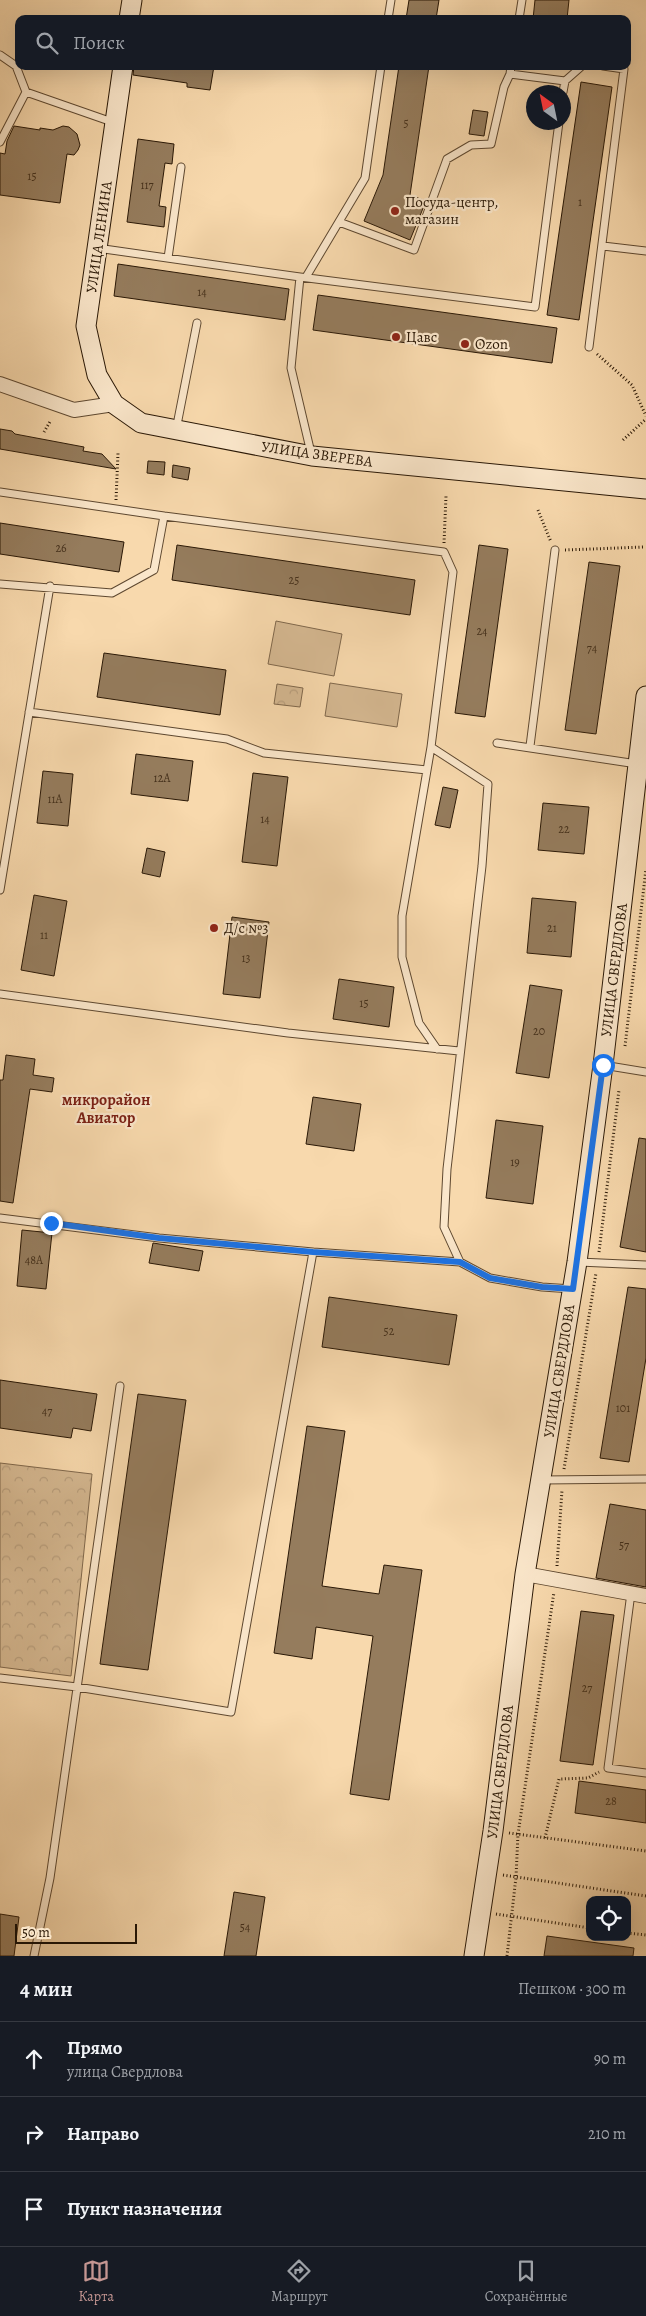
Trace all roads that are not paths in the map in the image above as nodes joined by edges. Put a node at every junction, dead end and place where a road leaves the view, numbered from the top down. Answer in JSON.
{"nodes":[{"id":1,"x":132,"y":0,"type":"edge"},
{"id":2,"x":391,"y":0,"type":"edge"},
{"id":3,"x":522,"y":0,"type":"edge"},
{"id":4,"x":130,"y":15,"type":"edge"},
{"id":5,"x":389,"y":15,"type":"edge"},
{"id":6,"x":520,"y":15,"type":"edge"},
{"id":7,"x":0,"y":55,"type":"edge"},
{"id":8,"x":15,"y":65,"type":"edge"},
{"id":9,"x":18,"y":70,"type":"edge"},
{"id":10,"x":122,"y":70,"type":"edge"},
{"id":11,"x":380,"y":70,"type":"edge"},
{"id":12,"x":511,"y":70,"type":"edge"},
{"id":13,"x":577,"y":70,"type":"edge"},
{"id":14,"x":624,"y":70,"type":"edge"},
{"id":15,"x":565,"y":81,"type":"junction"},
{"id":16,"x":564,"y":85,"type":"edge"},
{"id":17,"x":26,"y":92,"type":"junction"},
{"id":18,"x":115,"y":123,"type":"junction"},
{"id":19,"x":558,"y":130,"type":"edge"},
{"id":20,"x":0,"y":142,"type":"edge"},
{"id":21,"x":181,"y":167,"type":"dead end"},
{"id":22,"x":339,"y":222,"type":"junction"},
{"id":23,"x":603,"y":246,"type":"junction"},
{"id":24,"x":97,"y":248,"type":"junction"},
{"id":25,"x":646,"y":251,"type":"edge"},
{"id":26,"x":168,"y":258,"type":"junction"},
{"id":27,"x":303,"y":277,"type":"junction"},
{"id":28,"x":197,"y":323,"type":"dead end"},
{"id":29,"x":589,"y":347,"type":"road end"},
{"id":30,"x":0,"y":384,"type":"edge"},
{"id":31,"x":114,"y":404,"type":"junction"},
{"id":32,"x":176,"y":430,"type":"junction"},
{"id":33,"x":312,"y":456,"type":"junction"},
{"id":34,"x":646,"y":490,"type":"edge"},
{"id":35,"x":0,"y":492,"type":"edge"},
{"id":36,"x":164,"y":516,"type":"junction"},
{"id":37,"x":556,"y":550,"type":"road end"},
{"id":38,"x":0,"y":584,"type":"edge"},
{"id":39,"x":50,"y":586,"type":"junction"},
{"id":40,"x":646,"y":696,"type":"edge"},
{"id":41,"x":29,"y":712,"type":"junction"},
{"id":42,"x":643,"y":742,"type":"edge"},
{"id":43,"x":497,"y":743,"type":"dead end"},
{"id":44,"x":530,"y":746,"type":"junction"},
{"id":45,"x":431,"y":747,"type":"junction"},
{"id":46,"x":638,"y":764,"type":"junction"},
{"id":47,"x":427,"y":770,"type":"junction"},
{"id":48,"x":0,"y":890,"type":"edge"},
{"id":49,"x":0,"y":994,"type":"edge"},
{"id":50,"x":437,"y":1049,"type":"junction"},
{"id":51,"x":460,"y":1051,"type":"junction"},
{"id":52,"x":603,"y":1065,"type":"junction"},
{"id":53,"x":646,"y":1072,"type":"edge"},
{"id":54,"x":0,"y":1218,"type":"edge"},
{"id":55,"x":313,"y":1252,"type":"junction"},
{"id":56,"x":460,"y":1262,"type":"junction"},
{"id":57,"x":577,"y":1262,"type":"junction"},
{"id":58,"x":646,"y":1265,"type":"edge"},
{"id":59,"x":573,"y":1289,"type":"junction"},
{"id":60,"x":120,"y":1386,"type":"dead end"},
{"id":61,"x":646,"y":1479,"type":"edge"},
{"id":62,"x":542,"y":1480,"type":"junction"},
{"id":63,"x":525,"y":1574,"type":"junction"},
{"id":64,"x":631,"y":1593,"type":"junction"},
{"id":65,"x":646,"y":1596,"type":"edge"},
{"id":66,"x":0,"y":1678,"type":"edge"},
{"id":67,"x":77,"y":1687,"type":"junction"},
{"id":68,"x":646,"y":1774,"type":"edge"},
{"id":69,"x":34,"y":1956,"type":"edge"},
{"id":70,"x":474,"y":1956,"type":"edge"}],
"edges":[{"from":1,"to":4,"type":"main road"},
{"from":2,"to":5,"type":"lane"},
{"from":3,"to":6,"type":"lane"},
{"from":7,"to":8,"type":"lane"},
{"from":9,"to":17,"type":"lane"},
{"from":10,"to":18,"type":"main road","name":"УЛИЦА ЛЕНИНА"},
{"from":11,"to":22,"type":"lane"},
{"from":12,"to":15,"type":"lane"},
{"from":12,"to":22,"type":"lane"},
{"from":13,"to":15,"type":"lane"},
{"from":14,"to":23,"type":"lane"},
{"from":15,"to":16,"type":"lane"},
{"from":17,"to":18,"type":"lane"},
{"from":17,"to":20,"type":"lane"},
{"from":18,"to":24,"type":"main road","name":"УЛИЦА ЛЕНИНА"},
{"from":19,"to":27,"type":"lane"},
{"from":21,"to":26,"type":"lane"},
{"from":22,"to":27,"type":"lane"},
{"from":23,"to":25,"type":"lane"},
{"from":23,"to":29,"type":"lane"},
{"from":24,"to":26,"type":"lane"},
{"from":24,"to":31,"type":"main road","name":"УЛИЦА ЛЕНИНА"},
{"from":26,"to":27,"type":"lane"},
{"from":27,"to":33,"type":"lane"},
{"from":28,"to":32,"type":"lane"},
{"from":30,"to":31,"type":"street"},
{"from":31,"to":32,"type":"main road","name":"УЛИЦА ЗВЕРЕВА"},
{"from":32,"to":33,"type":"main road","name":"УЛИЦА ЗВЕРЕВА"},
{"from":33,"to":34,"type":"main road","name":"УЛИЦА ЗВЕРЕВА"},
{"from":35,"to":36,"type":"lane"},
{"from":36,"to":39,"type":"lane"},
{"from":36,"to":45,"type":"lane"},
{"from":37,"to":44,"type":"lane"},
{"from":38,"to":39,"type":"lane"},
{"from":39,"to":41,"type":"lane"},
{"from":40,"to":42,"type":"main road","name":"УЛИЦА СВЕРДЛОВА"},
{"from":41,"to":47,"type":"lane"},
{"from":41,"to":48,"type":"lane"},
{"from":42,"to":46,"type":"main road","name":"УЛИЦА СВЕРДЛОВА"},
{"from":43,"to":44,"type":"lane"},
{"from":44,"to":46,"type":"lane"},
{"from":45,"to":47,"type":"lane"},
{"from":45,"to":51,"type":"lane"},
{"from":46,"to":52,"type":"main road","name":"УЛИЦА СВЕРДЛОВА"},
{"from":47,"to":50,"type":"lane"},
{"from":49,"to":50,"type":"lane"},
{"from":50,"to":51,"type":"lane"},
{"from":51,"to":56,"type":"lane"},
{"from":52,"to":53,"type":"lane"},
{"from":52,"to":57,"type":"main road","name":"УЛИЦА СВЕРДЛОВА"},
{"from":54,"to":55,"type":"lane"},
{"from":55,"to":56,"type":"lane"},
{"from":55,"to":67,"type":"lane"},
{"from":56,"to":59,"type":"lane"},
{"from":57,"to":58,"type":"lane"},
{"from":57,"to":59,"type":"main road","name":"УЛИЦА СВЕРДЛОВА"},
{"from":59,"to":62,"type":"main road","name":"УЛИЦА СВЕРДЛОВА"},
{"from":60,"to":67,"type":"lane"},
{"from":61,"to":62,"type":"lane"},
{"from":62,"to":63,"type":"main road","name":"УЛИЦА СВЕРДЛОВА"},
{"from":63,"to":64,"type":"street"},
{"from":63,"to":70,"type":"main road","name":"УЛИЦА СВЕРДЛОВА"},
{"from":64,"to":65,"type":"street"},
{"from":64,"to":68,"type":"lane"},
{"from":66,"to":67,"type":"lane"},
{"from":67,"to":69,"type":"lane"}]}
